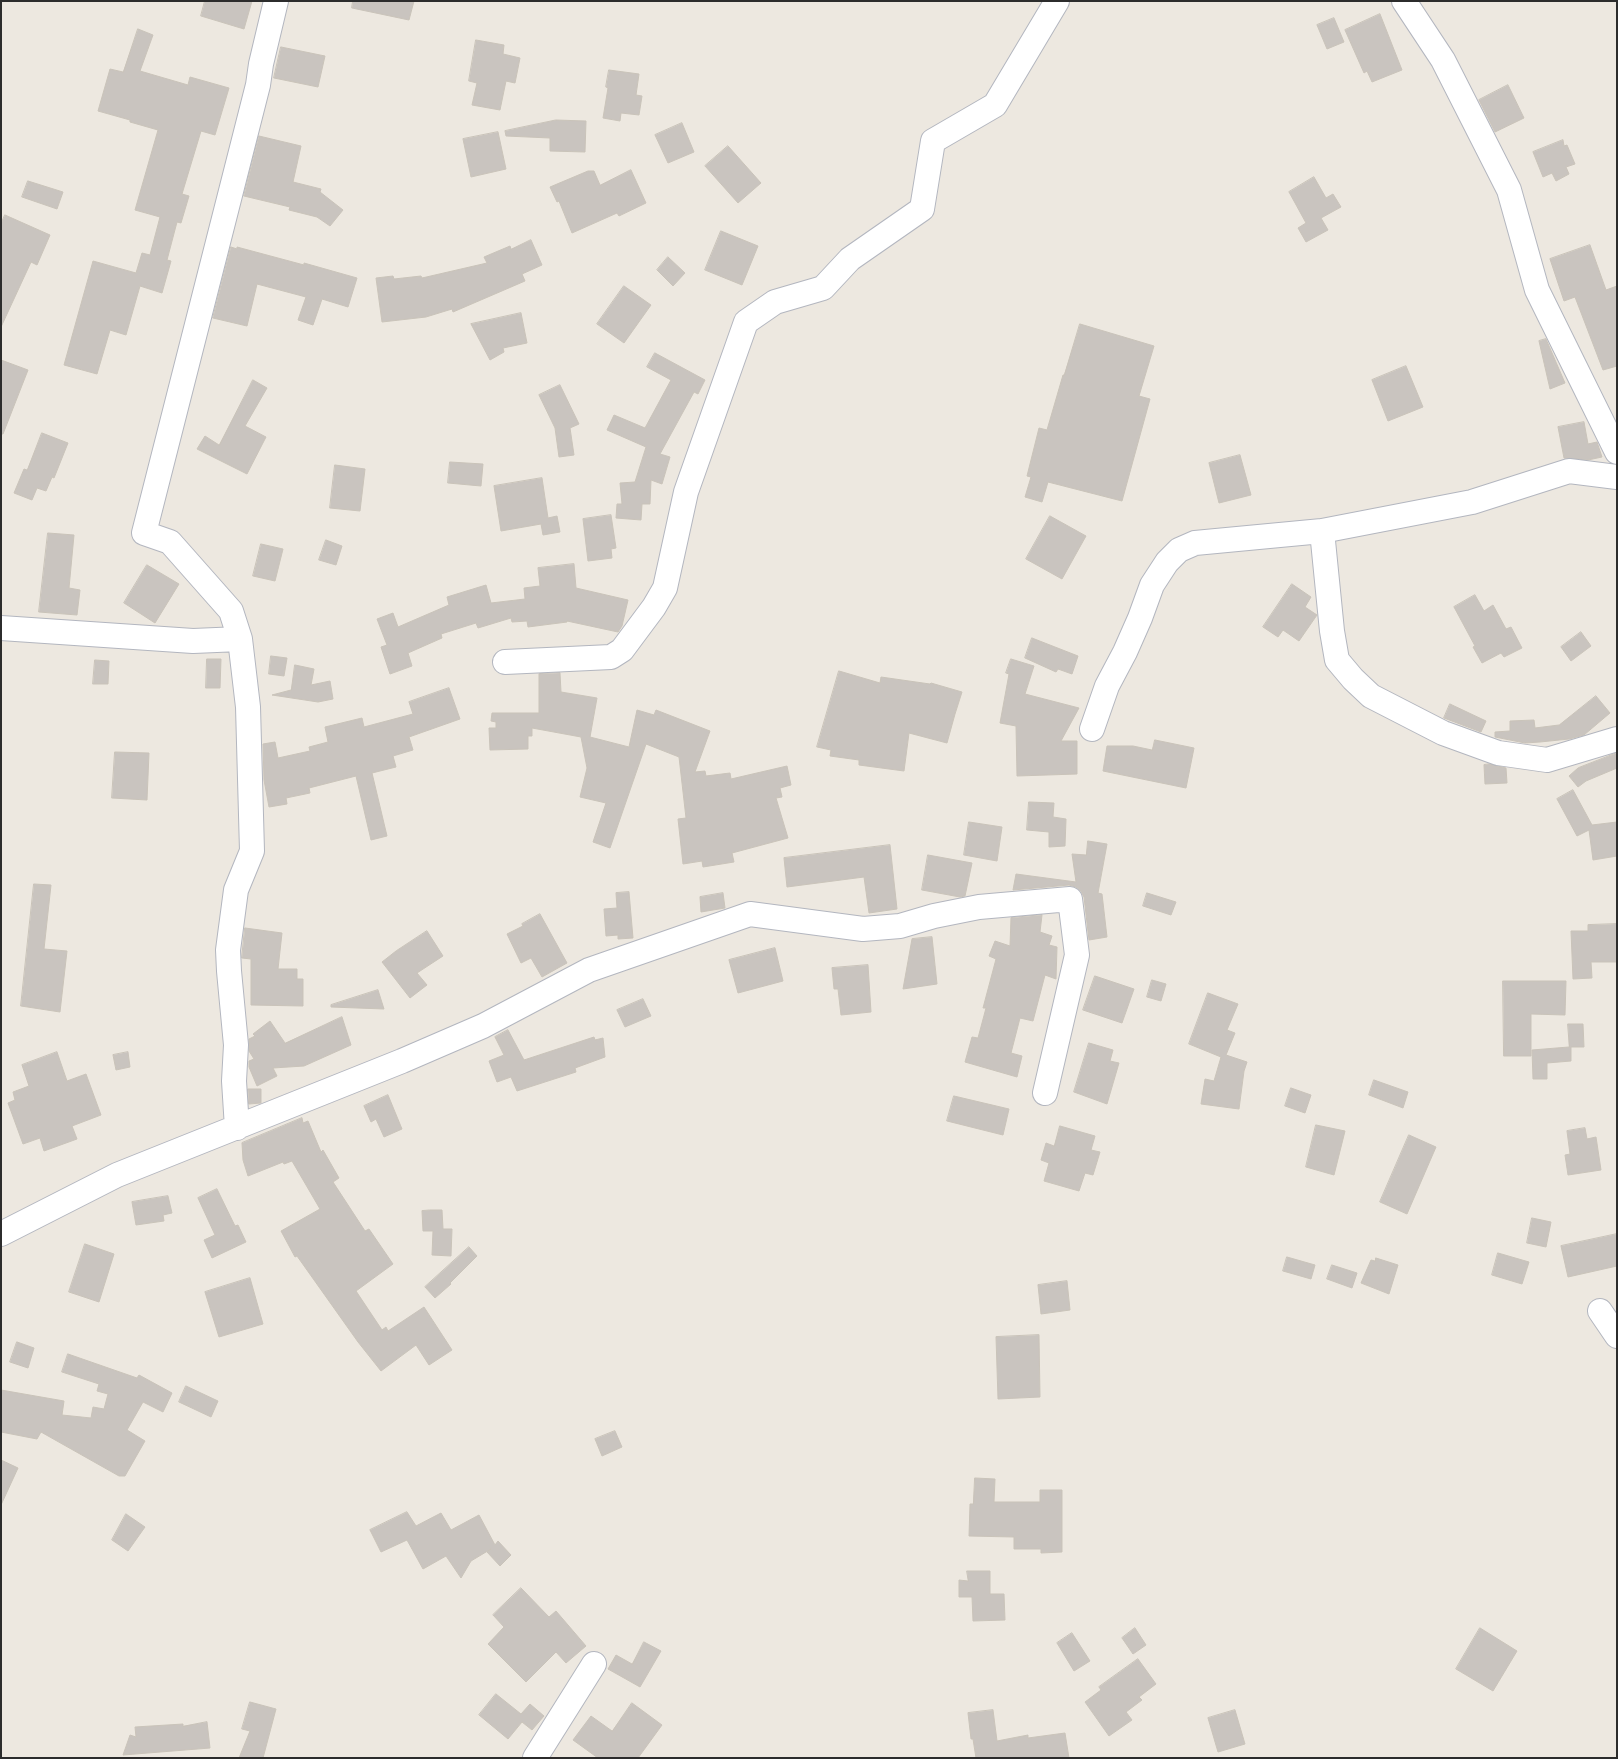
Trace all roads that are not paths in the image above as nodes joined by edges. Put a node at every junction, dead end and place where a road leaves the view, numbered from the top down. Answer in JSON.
{"nodes":[{"id":1,"x":276,"y":1,"type":"edge"},
{"id":2,"x":1057,"y":1,"type":"edge"},
{"id":3,"x":1404,"y":1,"type":"edge"},
{"id":4,"x":1617,"y":452,"type":"edge"},
{"id":5,"x":1617,"y":477,"type":"edge"},
{"id":6,"x":1322,"y":531,"type":"junction"},
{"id":7,"x":1,"y":628,"type":"edge"},
{"id":8,"x":240,"y":639,"type":"junction"},
{"id":9,"x":505,"y":662,"type":"dead end"},
{"id":10,"x":1092,"y":729,"type":"dead end"},
{"id":11,"x":1617,"y":739,"type":"edge"},
{"id":12,"x":1045,"y":1093,"type":"dead end"},
{"id":13,"x":236,"y":1128,"type":"junction"},
{"id":14,"x":1,"y":1234,"type":"edge"},
{"id":15,"x":1600,"y":1311,"type":"dead end"},
{"id":16,"x":1617,"y":1336,"type":"edge"},
{"id":17,"x":594,"y":1664,"type":"dead end"},
{"id":18,"x":535,"y":1758,"type":"edge"}],
"edges":[{"from":1,"to":8,"type":"street"},
{"from":2,"to":9,"type":"street"},
{"from":3,"to":4,"type":"street"},
{"from":5,"to":6,"type":"street"},
{"from":6,"to":10,"type":"street"},
{"from":6,"to":11,"type":"street"},
{"from":7,"to":8,"type":"street"},
{"from":8,"to":13,"type":"street"},
{"from":12,"to":13,"type":"street"},
{"from":13,"to":14,"type":"street"},
{"from":15,"to":16,"type":"street"},
{"from":17,"to":18,"type":"street"}]}
